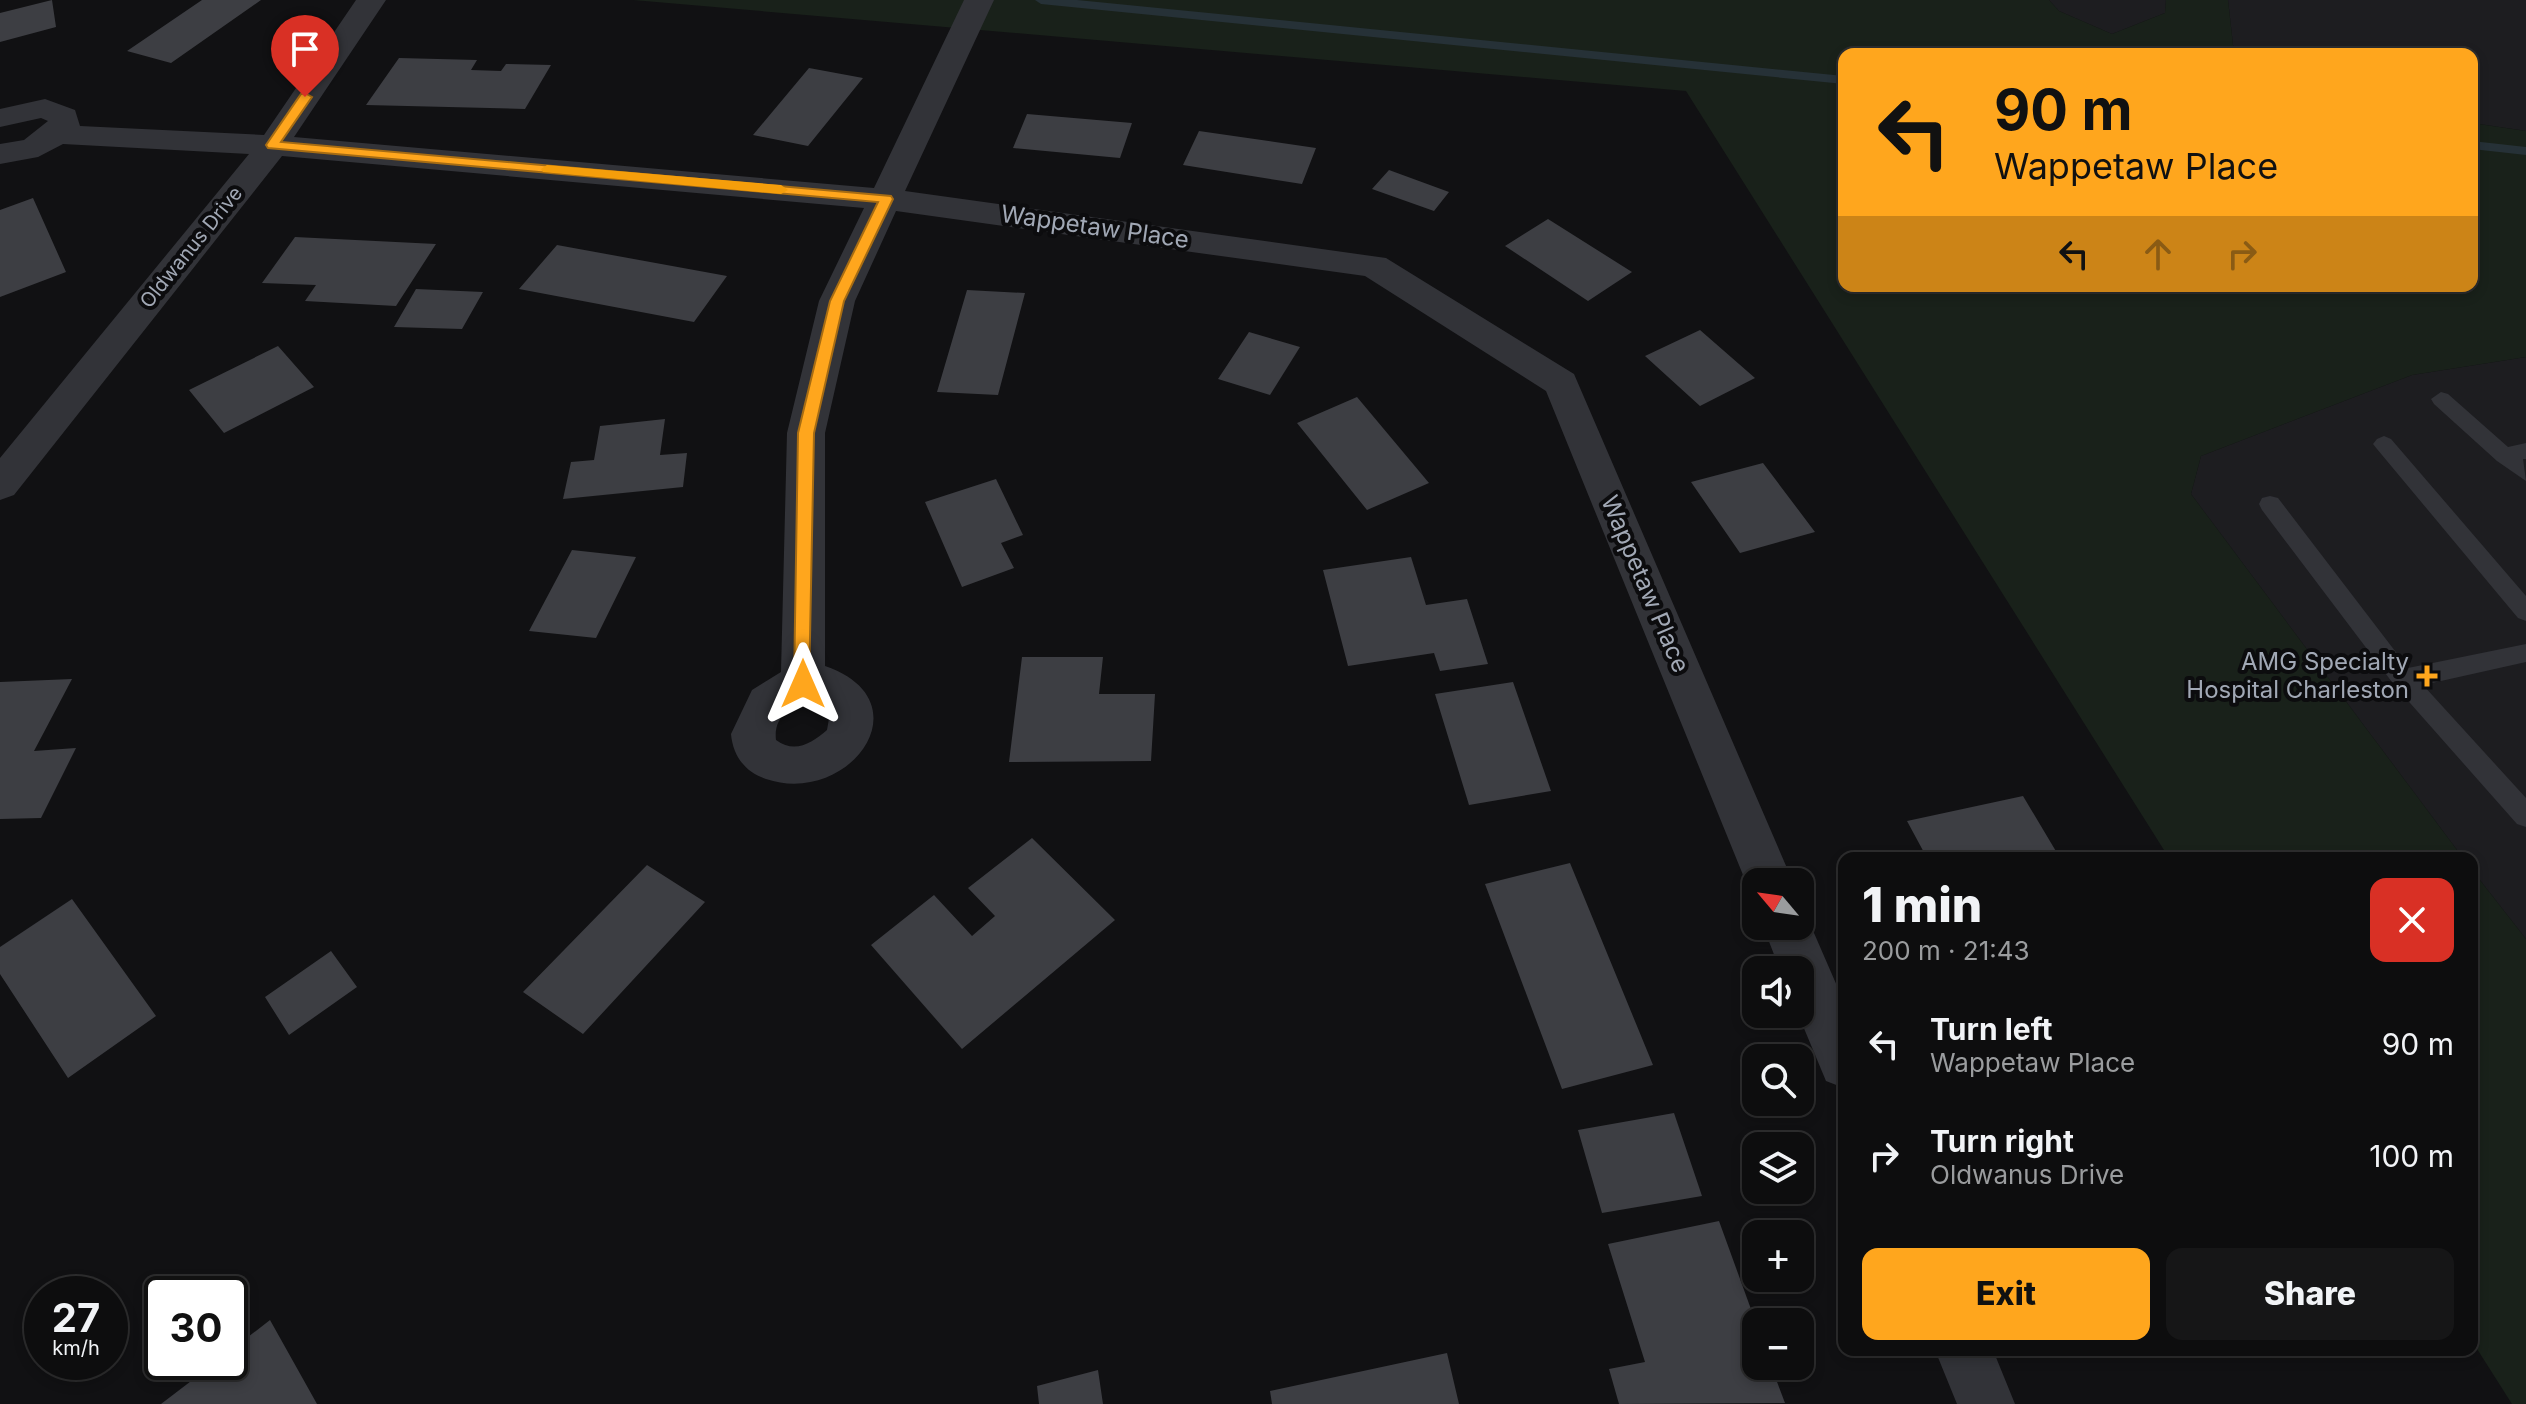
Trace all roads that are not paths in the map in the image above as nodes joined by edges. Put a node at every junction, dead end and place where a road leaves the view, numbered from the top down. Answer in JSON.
{"nodes":[{"id":1,"x":371,"y":0,"type":"edge"},
{"id":2,"x":979,"y":0,"type":"edge"},
{"id":3,"x":0,"y":118,"type":"edge"},
{"id":4,"x":57,"y":134,"type":"junction"},
{"id":5,"x":273,"y":145,"type":"junction"},
{"id":6,"x":0,"y":154,"type":"edge"},
{"id":7,"x":886,"y":199,"type":"junction"},
{"id":8,"x":2441,"y":399,"type":"dead end"},
{"id":9,"x":2384,"y":444,"type":"dead end"},
{"id":10,"x":2526,"y":451,"type":"edge"},
{"id":11,"x":2504,"y":456,"type":"junction"},
{"id":12,"x":2526,"y":473,"type":"edge"},
{"id":13,"x":0,"y":485,"type":"edge"},
{"id":14,"x":2270,"y":504,"type":"dead end"},
{"id":15,"x":2526,"y":612,"type":"edge"},
{"id":16,"x":2526,"y":653,"type":"edge"},
{"id":17,"x":2403,"y":679,"type":"junction"},
{"id":18,"x":803,"y":684,"type":"dead end"},
{"id":19,"x":2526,"y":816,"type":"edge"},
{"id":20,"x":1763,"y":868,"type":"edge"},
{"id":21,"x":1793,"y":940,"type":"edge"},
{"id":22,"x":1838,"y":1049,"type":"edge"},
{"id":23,"x":1966,"y":1356,"type":"edge"},
{"id":24,"x":1986,"y":1404,"type":"edge"}],
"edges":[{"from":1,"to":5,"type":"street","name":"Oldwanus Drive"},
{"from":2,"to":7,"type":"street"},
{"from":3,"to":4,"type":"street"},
{"from":4,"to":5,"type":"street","name":"Wappetaw Place"},
{"from":4,"to":6,"type":"street","name":"Wappetaw Place"},
{"from":5,"to":7,"type":"street","name":"Wappetaw Place"},
{"from":5,"to":13,"type":"street","name":"Oldwanus Drive"},
{"from":7,"to":18,"type":"street"},
{"from":7,"to":20,"type":"street","name":"Wappetaw Place"},
{"from":8,"to":11,"type":"lane"},
{"from":9,"to":15,"type":"lane"},
{"from":10,"to":11,"type":"lane"},
{"from":11,"to":12,"type":"lane"},
{"from":14,"to":17,"type":"lane"},
{"from":16,"to":17,"type":"lane"},
{"from":17,"to":19,"type":"lane"},
{"from":21,"to":22,"type":"street"},
{"from":23,"to":24,"type":"street"}]}
